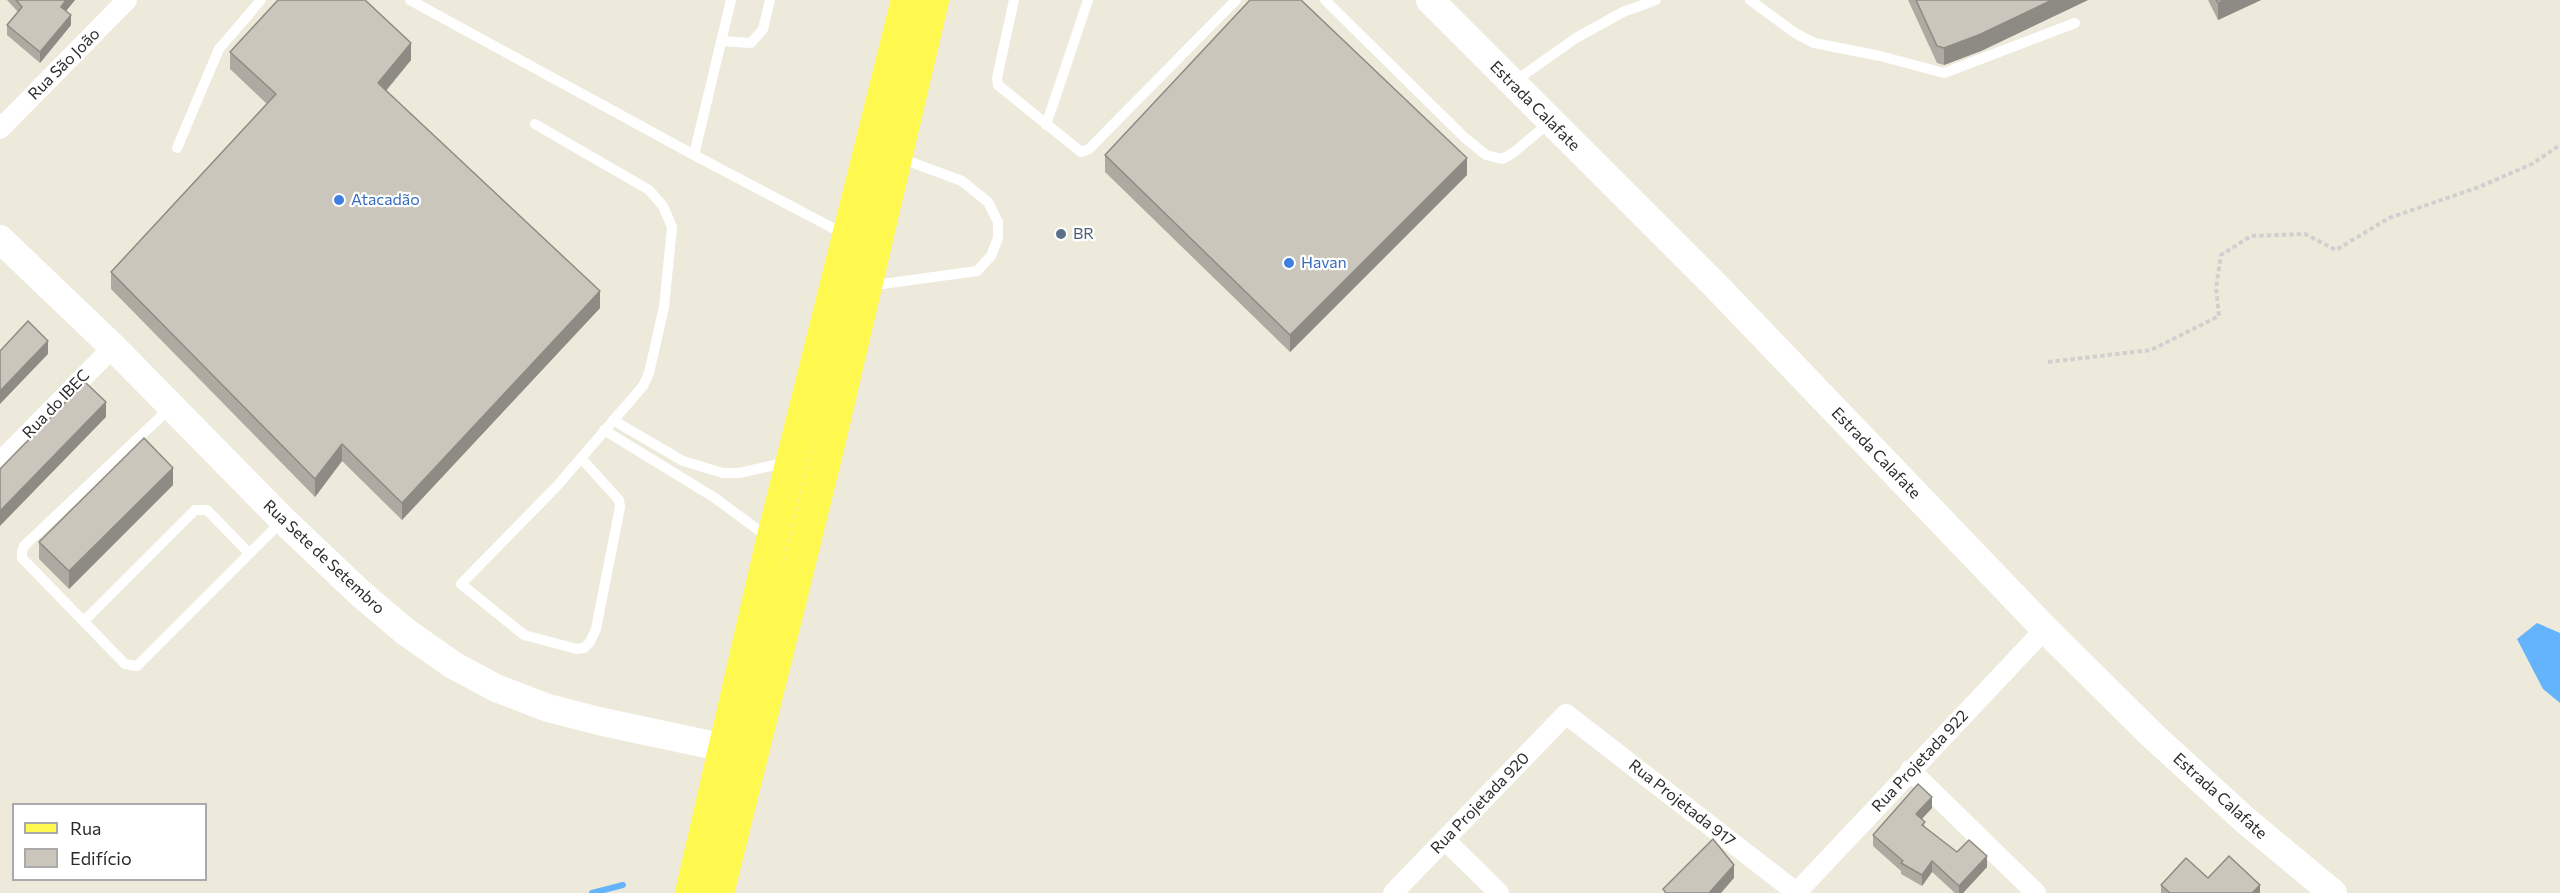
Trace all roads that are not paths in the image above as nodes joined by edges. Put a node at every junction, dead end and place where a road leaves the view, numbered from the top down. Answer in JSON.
{"nodes":[{"id":1,"x":127,"y":0,"type":"edge"},
{"id":2,"x":261,"y":0,"type":"edge"},
{"id":3,"x":410,"y":0,"type":"edge"},
{"id":4,"x":731,"y":0,"type":"edge"},
{"id":5,"x":770,"y":0,"type":"edge"},
{"id":6,"x":907,"y":0,"type":"edge"},
{"id":7,"x":933,"y":0,"type":"edge"},
{"id":8,"x":1014,"y":0,"type":"edge"},
{"id":9,"x":1088,"y":0,"type":"edge"},
{"id":10,"x":1236,"y":0,"type":"edge"},
{"id":11,"x":1325,"y":0,"type":"edge"},
{"id":12,"x":1430,"y":0,"type":"edge"},
{"id":13,"x":1656,"y":0,"type":"edge"},
{"id":14,"x":1750,"y":0,"type":"edge"},
{"id":15,"x":2075,"y":23,"type":"dead end"},
{"id":16,"x":722,"y":41,"type":"junction"},
{"id":17,"x":1512,"y":83,"type":"junction"},
{"id":18,"x":1550,"y":121,"type":"junction"},
{"id":19,"x":535,"y":124,"type":"dead end"},
{"id":20,"x":1046,"y":125,"type":"junction"},
{"id":21,"x":0,"y":129,"type":"edge"},
{"id":22,"x":177,"y":148,"type":"dead end"},
{"id":23,"x":694,"y":155,"type":"junction"},
{"id":24,"x":897,"y":158,"type":"junction"},
{"id":25,"x":847,"y":235,"type":"junction"},
{"id":26,"x":0,"y":239,"type":"edge"},
{"id":27,"x":865,"y":286,"type":"junction"},
{"id":28,"x":113,"y":347,"type":"junction"},
{"id":29,"x":170,"y":407,"type":"junction"},
{"id":30,"x":613,"y":420,"type":"junction"},
{"id":31,"x":604,"y":430,"type":"junction"},
{"id":32,"x":581,"y":458,"type":"junction"},
{"id":33,"x":791,"y":461,"type":"junction"},
{"id":34,"x":0,"y":462,"type":"edge"},
{"id":35,"x":283,"y":520,"type":"junction"},
{"id":36,"x":772,"y":540,"type":"junction"},
{"id":37,"x":249,"y":553,"type":"junction"},
{"id":38,"x":84,"y":621,"type":"junction"},
{"id":39,"x":2045,"y":629,"type":"junction"},
{"id":40,"x":1566,"y":714,"type":"joint"},
{"id":41,"x":724,"y":748,"type":"junction"},
{"id":42,"x":1910,"y":770,"type":"junction"},
{"id":43,"x":1445,"y":840,"type":"junction"},
{"id":44,"x":691,"y":893,"type":"edge"},
{"id":45,"x":718,"y":893,"type":"edge"},
{"id":46,"x":1393,"y":893,"type":"edge"},
{"id":47,"x":1499,"y":893,"type":"edge"},
{"id":48,"x":1796,"y":893,"type":"edge"},
{"id":49,"x":2036,"y":893,"type":"edge"},
{"id":50,"x":2333,"y":893,"type":"edge"}],
"edges":[{"from":1,"to":21,"type":"street","name":"Rua São João"},
{"from":2,"to":22,"type":"lane"},
{"from":3,"to":23,"type":"lane"},
{"from":4,"to":16,"type":"lane"},
{"from":5,"to":16,"type":"lane"},
{"from":6,"to":25,"type":"main road"},
{"from":7,"to":24,"type":"main road"},
{"from":8,"to":20,"type":"lane"},
{"from":9,"to":20,"type":"lane"},
{"from":10,"to":20,"type":"lane"},
{"from":11,"to":18,"type":"lane"},
{"from":12,"to":17,"type":"street","name":"Estrada Calafate"},
{"from":13,"to":17,"type":"lane"},
{"from":14,"to":15,"type":"lane"},
{"from":16,"to":23,"type":"lane"},
{"from":17,"to":18,"type":"street","name":"Estrada Calafate"},
{"from":18,"to":39,"type":"street","name":"Estrada Calafate"},
{"from":19,"to":30,"type":"lane"},
{"from":23,"to":25,"type":"lane"},
{"from":24,"to":27,"type":"main road"},
{"from":24,"to":27,"type":"lane"},
{"from":25,"to":33,"type":"main road"},
{"from":26,"to":28,"type":"street","name":"Rua Sete de Setembro"},
{"from":27,"to":45,"type":"main road"},
{"from":28,"to":29,"type":"street","name":"Rua Sete de Setembro"},
{"from":28,"to":34,"type":"street","name":"Rua do IBEC"},
{"from":29,"to":35,"type":"street","name":"Rua Sete de Setembro"},
{"from":29,"to":38,"type":"lane"},
{"from":30,"to":31,"type":"lane"},
{"from":30,"to":33,"type":"lane"},
{"from":31,"to":32,"type":"lane"},
{"from":31,"to":36,"type":"lane"},
{"from":32,"to":32,"type":"lane"},
{"from":33,"to":36,"type":"main road"},
{"from":35,"to":37,"type":"lane"},
{"from":35,"to":41,"type":"street","name":"Rua Sete de Setembro"},
{"from":36,"to":41,"type":"main road"},
{"from":37,"to":38,"type":"lane"},
{"from":37,"to":38,"type":"lane"},
{"from":39,"to":42,"type":"street","name":"Rua Projetada 922"},
{"from":39,"to":50,"type":"street","name":"Estrada Calafate"},
{"from":40,"to":43,"type":"street","name":"Rua Projetada 920"},
{"from":40,"to":48,"type":"street","name":"Rua Projetada 917"},
{"from":41,"to":44,"type":"main road"},
{"from":42,"to":48,"type":"street","name":"Rua Projetada 922"},
{"from":42,"to":49,"type":"street"},
{"from":43,"to":46,"type":"street","name":"Rua Projetada 920"},
{"from":43,"to":47,"type":"street"}]}
